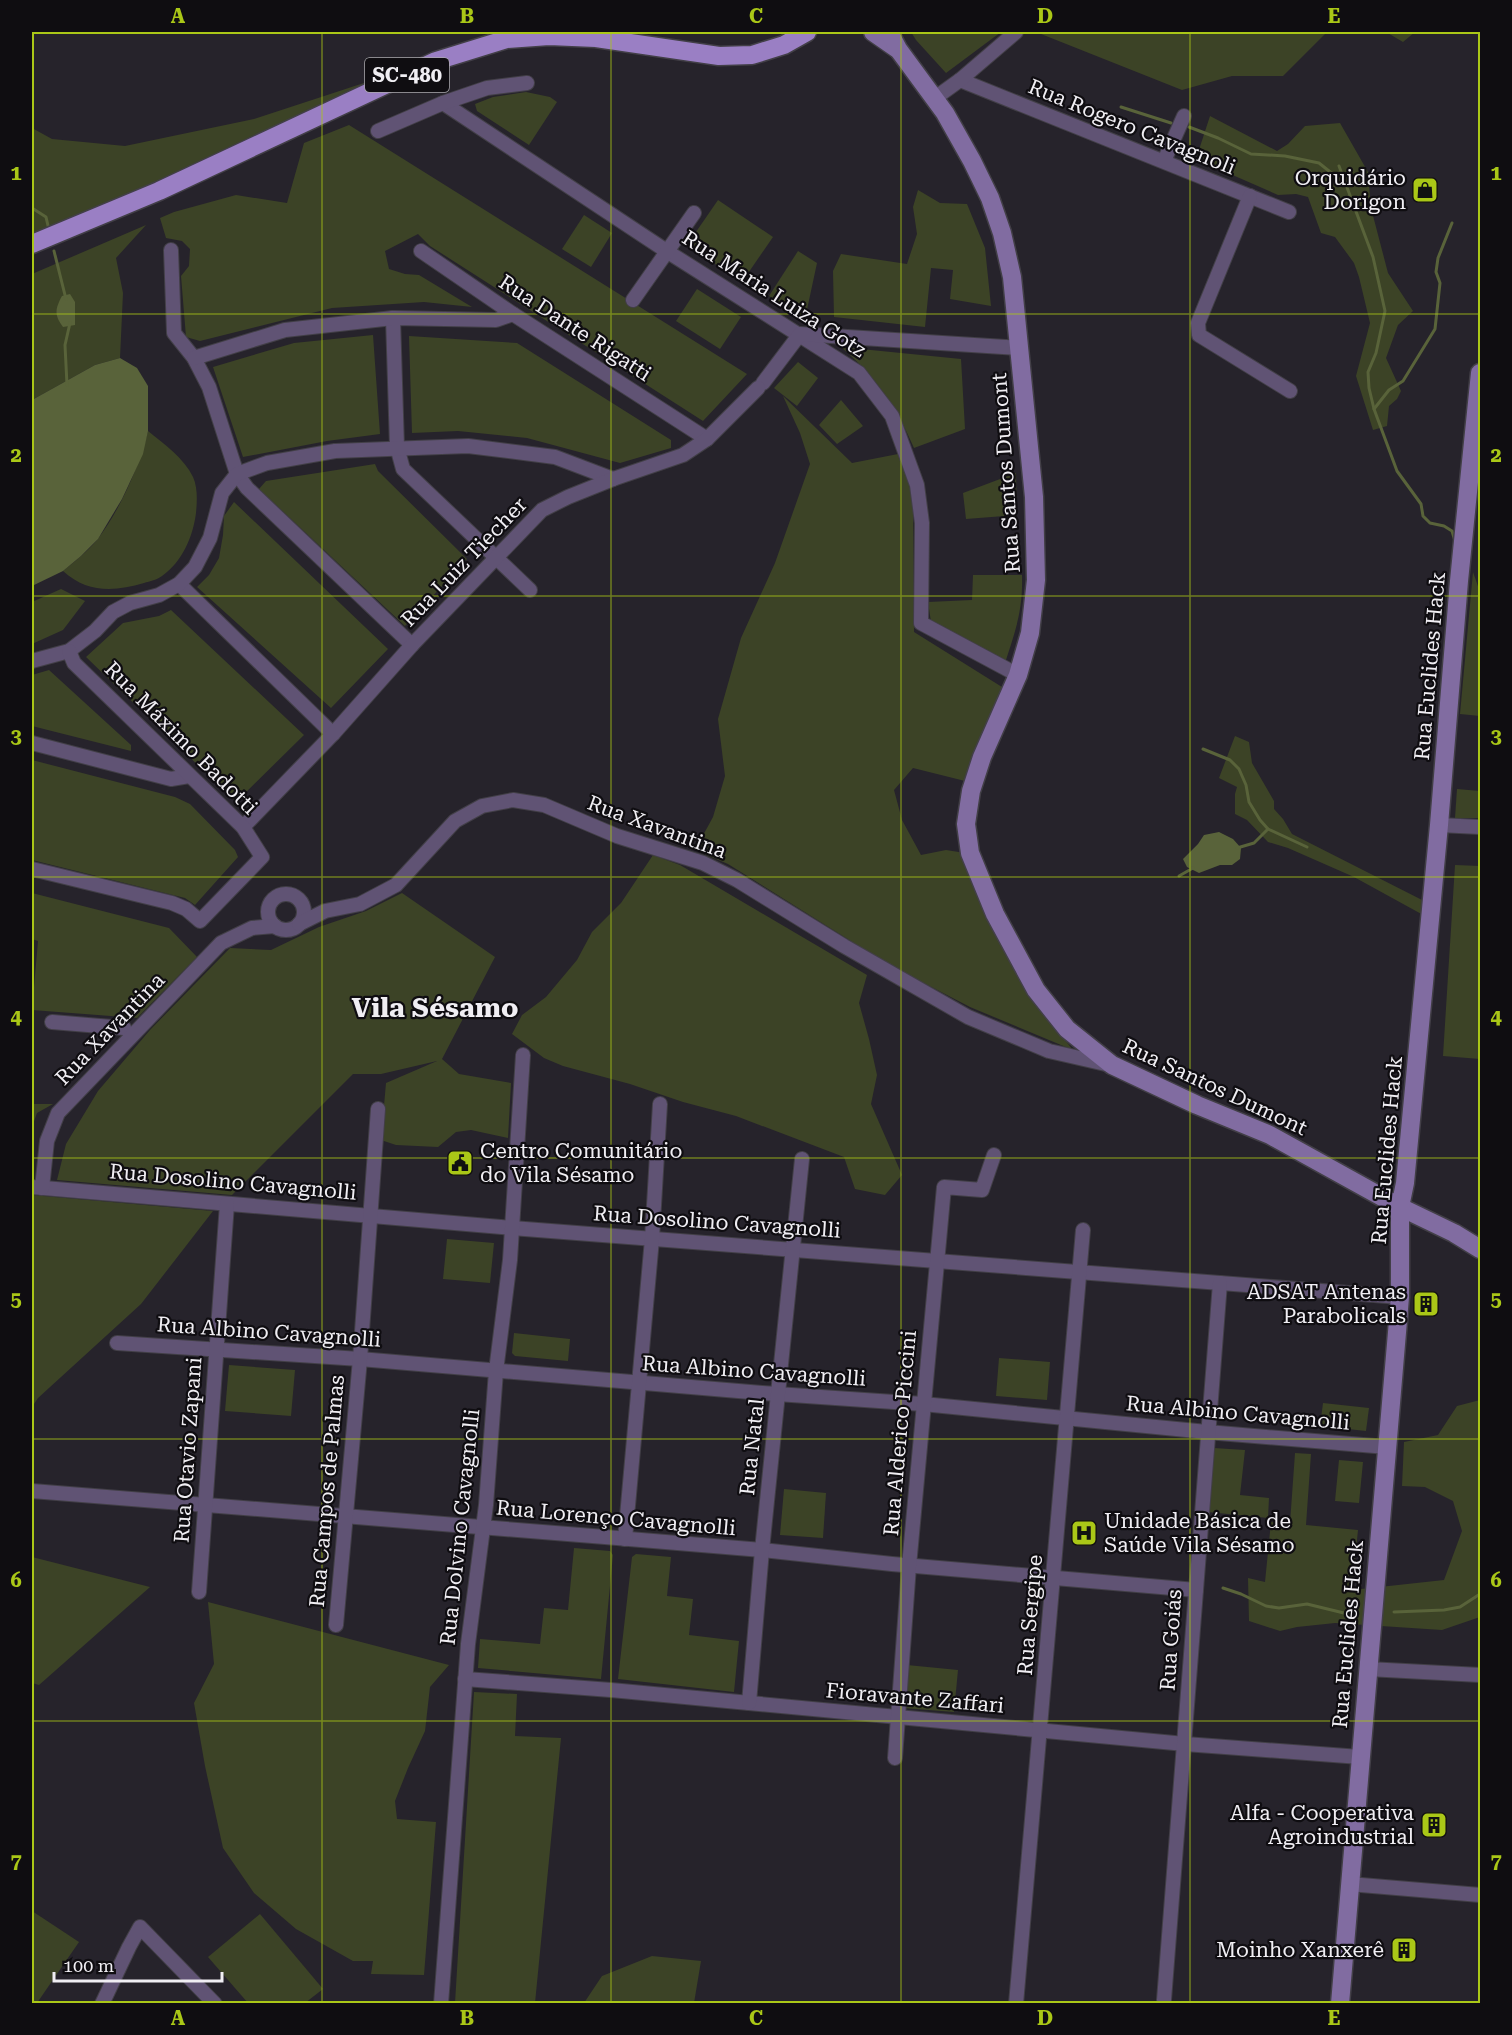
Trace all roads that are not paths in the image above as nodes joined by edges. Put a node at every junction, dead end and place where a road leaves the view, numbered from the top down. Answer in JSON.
{"nodes":[{"id":1,"x":807,"y":32,"type":"edge"},
{"id":2,"x":873,"y":32,"type":"edge"},
{"id":3,"x":889,"y":32,"type":"edge"},
{"id":4,"x":1016,"y":32,"type":"edge"},
{"id":5,"x":898,"y":49,"type":"junction"},
{"id":6,"x":960,"y":80,"type":"junction"},
{"id":7,"x":527,"y":83,"type":"dead end"},
{"id":8,"x":935,"y":98,"type":"junction"},
{"id":9,"x":443,"y":103,"type":"junction"},
{"id":10,"x":1184,"y":116,"type":"dead end"},
{"id":11,"x":378,"y":131,"type":"dead end"},
{"id":12,"x":1164,"y":161,"type":"junction"},
{"id":13,"x":1250,"y":196,"type":"junction"},
{"id":14,"x":1289,"y":212,"type":"dead end"},
{"id":15,"x":694,"y":213,"type":"dead end"},
{"id":16,"x":32,"y":244,"type":"edge"},
{"id":17,"x":171,"y":250,"type":"dead end"},
{"id":18,"x":422,"y":251,"type":"dead end"},
{"id":19,"x":668,"y":252,"type":"junction"},
{"id":20,"x":633,"y":300,"type":"dead end"},
{"id":21,"x":513,"y":314,"type":"junction"},
{"id":22,"x":393,"y":318,"type":"junction"},
{"id":23,"x":800,"y":334,"type":"junction"},
{"id":24,"x":1020,"y":348,"type":"junction"},
{"id":25,"x":194,"y":358,"type":"junction"},
{"id":26,"x":1480,"y":373,"type":"edge"},
{"id":27,"x":1480,"y":378,"type":"edge"},
{"id":28,"x":1290,"y":391,"type":"dead end"},
{"id":29,"x":707,"y":440,"type":"junction"},
{"id":30,"x":397,"y":447,"type":"junction"},
{"id":31,"x":237,"y":474,"type":"junction"},
{"id":32,"x":613,"y":479,"type":"junction"},
{"id":33,"x":496,"y":558,"type":"junction"},
{"id":34,"x":178,"y":584,"type":"junction"},
{"id":35,"x":530,"y":590,"type":"dead end"},
{"id":36,"x":412,"y":645,"type":"junction"},
{"id":37,"x":69,"y":651,"type":"junction"},
{"id":38,"x":32,"y":661,"type":"edge"},
{"id":39,"x":1018,"y":675,"type":"junction"},
{"id":40,"x":333,"y":734,"type":"junction"},
{"id":41,"x":32,"y":743,"type":"edge"},
{"id":42,"x":189,"y":776,"type":"junction"},
{"id":43,"x":1439,"y":825,"type":"junction"},
{"id":44,"x":243,"y":827,"type":"junction"},
{"id":45,"x":1480,"y":827,"type":"edge"},
{"id":46,"x":32,"y":869,"type":"edge"},
{"id":47,"x":300,"y":901,"type":"junction"},
{"id":48,"x":268,"y":908,"type":"junction"},
{"id":49,"x":325,"y":911,"type":"junction"},
{"id":50,"x":299,"y":924,"type":"junction"},
{"id":51,"x":275,"y":927,"type":"junction"},
{"id":52,"x":252,"y":928,"type":"junction"},
{"id":53,"x":52,"y":1022,"type":"dead end"},
{"id":54,"x":124,"y":1028,"type":"dead end"},
{"id":55,"x":523,"y":1055,"type":"dead end"},
{"id":56,"x":1112,"y":1065,"type":"junction"},
{"id":57,"x":660,"y":1104,"type":"dead end"},
{"id":58,"x":378,"y":1109,"type":"dead end"},
{"id":59,"x":994,"y":1155,"type":"dead end"},
{"id":60,"x":802,"y":1159,"type":"dead end"},
{"id":61,"x":37,"y":1187,"type":"edge"},
{"id":62,"x":227,"y":1204,"type":"junction"},
{"id":63,"x":1400,"y":1207,"type":"junction"},
{"id":64,"x":370,"y":1215,"type":"junction"},
{"id":65,"x":513,"y":1228,"type":"junction"},
{"id":66,"x":1083,"y":1230,"type":"dead end"},
{"id":67,"x":652,"y":1239,"type":"junction"},
{"id":68,"x":1480,"y":1248,"type":"edge"},
{"id":69,"x":793,"y":1249,"type":"junction"},
{"id":70,"x":936,"y":1261,"type":"junction"},
{"id":71,"x":1080,"y":1271,"type":"junction"},
{"id":72,"x":1220,"y":1283,"type":"junction"},
{"id":73,"x":1400,"y":1297,"type":"junction"},
{"id":74,"x":117,"y":1344,"type":"dead end"},
{"id":75,"x":216,"y":1350,"type":"junction"},
{"id":76,"x":360,"y":1359,"type":"junction"},
{"id":77,"x":496,"y":1371,"type":"junction"},
{"id":78,"x":638,"y":1383,"type":"junction"},
{"id":79,"x":778,"y":1394,"type":"junction"},
{"id":80,"x":923,"y":1404,"type":"junction"},
{"id":81,"x":1068,"y":1419,"type":"junction"},
{"id":82,"x":1207,"y":1432,"type":"junction"},
{"id":83,"x":1387,"y":1447,"type":"junction"},
{"id":84,"x":32,"y":1491,"type":"edge"},
{"id":85,"x":204,"y":1504,"type":"junction"},
{"id":86,"x":347,"y":1517,"type":"junction"},
{"id":87,"x":483,"y":1528,"type":"junction"},
{"id":88,"x":625,"y":1539,"type":"junction"},
{"id":89,"x":762,"y":1550,"type":"junction"},
{"id":90,"x":909,"y":1566,"type":"junction"},
{"id":91,"x":1054,"y":1577,"type":"junction"},
{"id":92,"x":1196,"y":1590,"type":"junction"},
{"id":93,"x":199,"y":1592,"type":"dead end"},
{"id":94,"x":336,"y":1625,"type":"dead end"},
{"id":95,"x":1368,"y":1669,"type":"junction"},
{"id":96,"x":1480,"y":1676,"type":"edge"},
{"id":97,"x":465,"y":1679,"type":"junction"},
{"id":98,"x":749,"y":1703,"type":"junction"},
{"id":99,"x":898,"y":1718,"type":"junction"},
{"id":100,"x":1041,"y":1731,"type":"junction"},
{"id":101,"x":1185,"y":1744,"type":"junction"},
{"id":102,"x":1360,"y":1757,"type":"junction"},
{"id":103,"x":895,"y":1758,"type":"dead end"},
{"id":104,"x":1349,"y":1884,"type":"junction"},
{"id":105,"x":1480,"y":1895,"type":"edge"},
{"id":106,"x":1164,"y":2000,"type":"dead end"},
{"id":107,"x":102,"y":2004,"type":"edge"},
{"id":108,"x":215,"y":2004,"type":"edge"},
{"id":109,"x":441,"y":2004,"type":"edge"},
{"id":110,"x":1016,"y":2004,"type":"edge"},
{"id":111,"x":1340,"y":2004,"type":"edge"}],
"edges":[{"from":1,"to":16,"type":"main road","number":"SC-480"},
{"from":2,"to":5,"type":"main road","name":"Rua Santos Dumont"},
{"from":3,"to":5,"type":"main road","name":"Rua Santos Dumont"},
{"from":4,"to":6,"type":"street"},
{"from":5,"to":8,"type":"main road","name":"Rua Santos Dumont"},
{"from":6,"to":8,"type":"street"},
{"from":6,"to":12,"type":"street","name":"Rua Rogero Cavagnoli"},
{"from":7,"to":9,"type":"street"},
{"from":8,"to":24,"type":"main road","name":"Rua Santos Dumont"},
{"from":9,"to":11,"type":"street"},
{"from":9,"to":19,"type":"street","name":"Rua Maria Luiza Gotz"},
{"from":10,"to":12,"type":"street"},
{"from":12,"to":13,"type":"street","name":"Rua Rogero Cavagnoli"},
{"from":13,"to":14,"type":"street","name":"Rua Rogero Cavagnoli"},
{"from":13,"to":28,"type":"street"},
{"from":15,"to":19,"type":"street"},
{"from":17,"to":25,"type":"street"},
{"from":18,"to":21,"type":"street","name":"Rua Dante Rigatti"},
{"from":19,"to":20,"type":"street"},
{"from":19,"to":23,"type":"street","name":"Rua Maria Luiza Gotz"},
{"from":21,"to":22,"type":"street"},
{"from":21,"to":29,"type":"street","name":"Rua Dante Rigatti"},
{"from":22,"to":25,"type":"street"},
{"from":22,"to":30,"type":"street"},
{"from":23,"to":24,"type":"street"},
{"from":23,"to":29,"type":"street","name":"Rua Luiz Tiecher"},
{"from":23,"to":39,"type":"street","name":"Rua Maria Luiza Gotz"},
{"from":24,"to":39,"type":"main road","name":"Rua Santos Dumont"},
{"from":25,"to":31,"type":"street"},
{"from":26,"to":27,"type":"main road","name":"Rua Euclides Hack"},
{"from":27,"to":43,"type":"main road","name":"Rua Euclides Hack"},
{"from":29,"to":32,"type":"street","name":"Rua Luiz Tiecher"},
{"from":30,"to":31,"type":"street"},
{"from":30,"to":32,"type":"street"},
{"from":30,"to":33,"type":"street"},
{"from":31,"to":34,"type":"street"},
{"from":31,"to":36,"type":"street"},
{"from":32,"to":33,"type":"street","name":"Rua Luiz Tiecher"},
{"from":33,"to":35,"type":"street"},
{"from":33,"to":36,"type":"street","name":"Rua Luiz Tiecher"},
{"from":34,"to":37,"type":"street"},
{"from":34,"to":40,"type":"street"},
{"from":36,"to":40,"type":"street","name":"Rua Luiz Tiecher"},
{"from":37,"to":38,"type":"street"},
{"from":37,"to":42,"type":"street","name":"Rua Máximo Badotti"},
{"from":39,"to":56,"type":"main road","name":"Rua Santos Dumont"},
{"from":40,"to":44,"type":"street","name":"Rua Luiz Tiecher"},
{"from":41,"to":42,"type":"street"},
{"from":42,"to":44,"type":"street","name":"Rua Máximo Badotti"},
{"from":43,"to":45,"type":"street"},
{"from":43,"to":63,"type":"main road","name":"Rua Euclides Hack"},
{"from":44,"to":46,"type":"street","name":"Rua Máximo Badotti"},
{"from":47,"to":48,"type":"street"},
{"from":47,"to":49,"type":"street"},
{"from":47,"to":50,"type":"street"},
{"from":48,"to":51,"type":"street"},
{"from":48,"to":52,"type":"street"},
{"from":49,"to":50,"type":"street","name":"Rua Xavantina"},
{"from":49,"to":56,"type":"street","name":"Rua Xavantina"},
{"from":50,"to":51,"type":"street"},
{"from":51,"to":52,"type":"street"},
{"from":52,"to":61,"type":"street","name":"Rua Xavantina"},
{"from":53,"to":54,"type":"street"},
{"from":55,"to":65,"type":"street","name":"Rua Dolvino Cavagnolli"},
{"from":56,"to":63,"type":"main road","name":"Rua Santos Dumont"},
{"from":57,"to":67,"type":"street"},
{"from":58,"to":64,"type":"street","name":"Rua Campos de Palmas"},
{"from":59,"to":70,"type":"street","name":"Rua Alderico Piccini"},
{"from":60,"to":69,"type":"street","name":"Rua Natal"},
{"from":61,"to":62,"type":"street","name":"Rua Dosolino Cavagnolli"},
{"from":62,"to":64,"type":"street","name":"Rua Dosolino Cavagnolli"},
{"from":62,"to":75,"type":"street","name":"Rua Otavio Zapani"},
{"from":63,"to":68,"type":"main road","name":"Rua Santos Dumont"},
{"from":63,"to":73,"type":"main road","name":"Rua Euclides Hack"},
{"from":64,"to":65,"type":"street","name":"Rua Dosolino Cavagnolli"},
{"from":64,"to":76,"type":"street","name":"Rua Campos de Palmas"},
{"from":65,"to":67,"type":"street","name":"Rua Dosolino Cavagnolli"},
{"from":65,"to":77,"type":"street","name":"Rua Dolvino Cavagnolli"},
{"from":66,"to":71,"type":"street","name":"Rua Sergipe"},
{"from":67,"to":69,"type":"street","name":"Rua Dosolino Cavagnolli"},
{"from":67,"to":78,"type":"street"},
{"from":69,"to":70,"type":"street","name":"Rua Dosolino Cavagnolli"},
{"from":69,"to":79,"type":"street","name":"Rua Natal"},
{"from":70,"to":71,"type":"street","name":"Rua Dosolino Cavagnolli"},
{"from":70,"to":80,"type":"street","name":"Rua Alderico Piccini"},
{"from":71,"to":72,"type":"street","name":"Rua Dosolino Cavagnolli"},
{"from":71,"to":81,"type":"street","name":"Rua Sergipe"},
{"from":72,"to":73,"type":"street","name":"Rua Dosolino Cavagnolli"},
{"from":72,"to":82,"type":"street","name":"Rua Goiás"},
{"from":73,"to":83,"type":"main road","name":"Rua Euclides Hack"},
{"from":74,"to":75,"type":"street","name":"Rua Albino Cavagnolli"},
{"from":75,"to":76,"type":"street","name":"Rua Albino Cavagnolli"},
{"from":75,"to":85,"type":"street","name":"Rua Otavio Zapani"},
{"from":76,"to":77,"type":"street","name":"Rua Albino Cavagnolli"},
{"from":76,"to":86,"type":"street","name":"Rua Campos de Palmas"},
{"from":77,"to":78,"type":"street","name":"Rua Albino Cavagnolli"},
{"from":77,"to":87,"type":"street","name":"Rua Dolvino Cavagnolli"},
{"from":78,"to":79,"type":"street","name":"Rua Albino Cavagnolli"},
{"from":78,"to":88,"type":"street"},
{"from":79,"to":80,"type":"street","name":"Rua Albino Cavagnolli"},
{"from":79,"to":89,"type":"street","name":"Rua Natal"},
{"from":80,"to":81,"type":"street","name":"Rua Albino Cavagnolli"},
{"from":80,"to":90,"type":"street","name":"Rua Alderico Piccini"},
{"from":81,"to":82,"type":"street","name":"Rua Albino Cavagnolli"},
{"from":81,"to":91,"type":"street","name":"Rua Sergipe"},
{"from":82,"to":83,"type":"street","name":"Rua Albino Cavagnolli"},
{"from":82,"to":92,"type":"street","name":"Rua Goiás"},
{"from":83,"to":95,"type":"main road","name":"Rua Euclides Hack"},
{"from":84,"to":85,"type":"street","name":"Rua Lorenço Cavagnolli"},
{"from":85,"to":86,"type":"street","name":"Rua Lorenço Cavagnolli"},
{"from":85,"to":93,"type":"street","name":"Rua Otavio Zapani"},
{"from":86,"to":87,"type":"street","name":"Rua Lorenço Cavagnolli"},
{"from":86,"to":94,"type":"street","name":"Rua Campos de Palmas"},
{"from":87,"to":88,"type":"street","name":"Rua Lorenço Cavagnolli"},
{"from":87,"to":97,"type":"street","name":"Rua Dolvino Cavagnolli"},
{"from":88,"to":89,"type":"street","name":"Rua Lorenço Cavagnolli"},
{"from":89,"to":90,"type":"street","name":"Rua Lorenço Cavagnolli"},
{"from":89,"to":98,"type":"street","name":"Rua Natal"},
{"from":90,"to":91,"type":"street","name":"Rua Lorenço Cavagnolli"},
{"from":90,"to":99,"type":"street","name":"Rua Alderico Piccini"},
{"from":91,"to":92,"type":"street","name":"Rua Lorenço Cavagnolli"},
{"from":91,"to":100,"type":"street","name":"Rua Sergipe"},
{"from":92,"to":101,"type":"street","name":"Rua Goiás"},
{"from":95,"to":96,"type":"street"},
{"from":95,"to":102,"type":"main road","name":"Rua Euclides Hack"},
{"from":97,"to":98,"type":"street","name":"Fioravante Zaffari"},
{"from":97,"to":109,"type":"street","name":"Rua Dolvino Cavagnolli"},
{"from":98,"to":99,"type":"street","name":"Fioravante Zaffari"},
{"from":99,"to":100,"type":"street","name":"Fioravante Zaffari"},
{"from":99,"to":103,"type":"street","name":"Rua Alderico Piccini"},
{"from":100,"to":101,"type":"street","name":"Fioravante Zaffari"},
{"from":100,"to":110,"type":"street","name":"Rua Sergipe"},
{"from":101,"to":102,"type":"street","name":"Fioravante Zaffari"},
{"from":101,"to":106,"type":"street","name":"Rua Goiás"},
{"from":102,"to":104,"type":"main road","name":"Rua Euclides Hack"},
{"from":104,"to":105,"type":"street"},
{"from":104,"to":111,"type":"main road","name":"Rua Euclides Hack"},
{"from":107,"to":108,"type":"street"}]}
